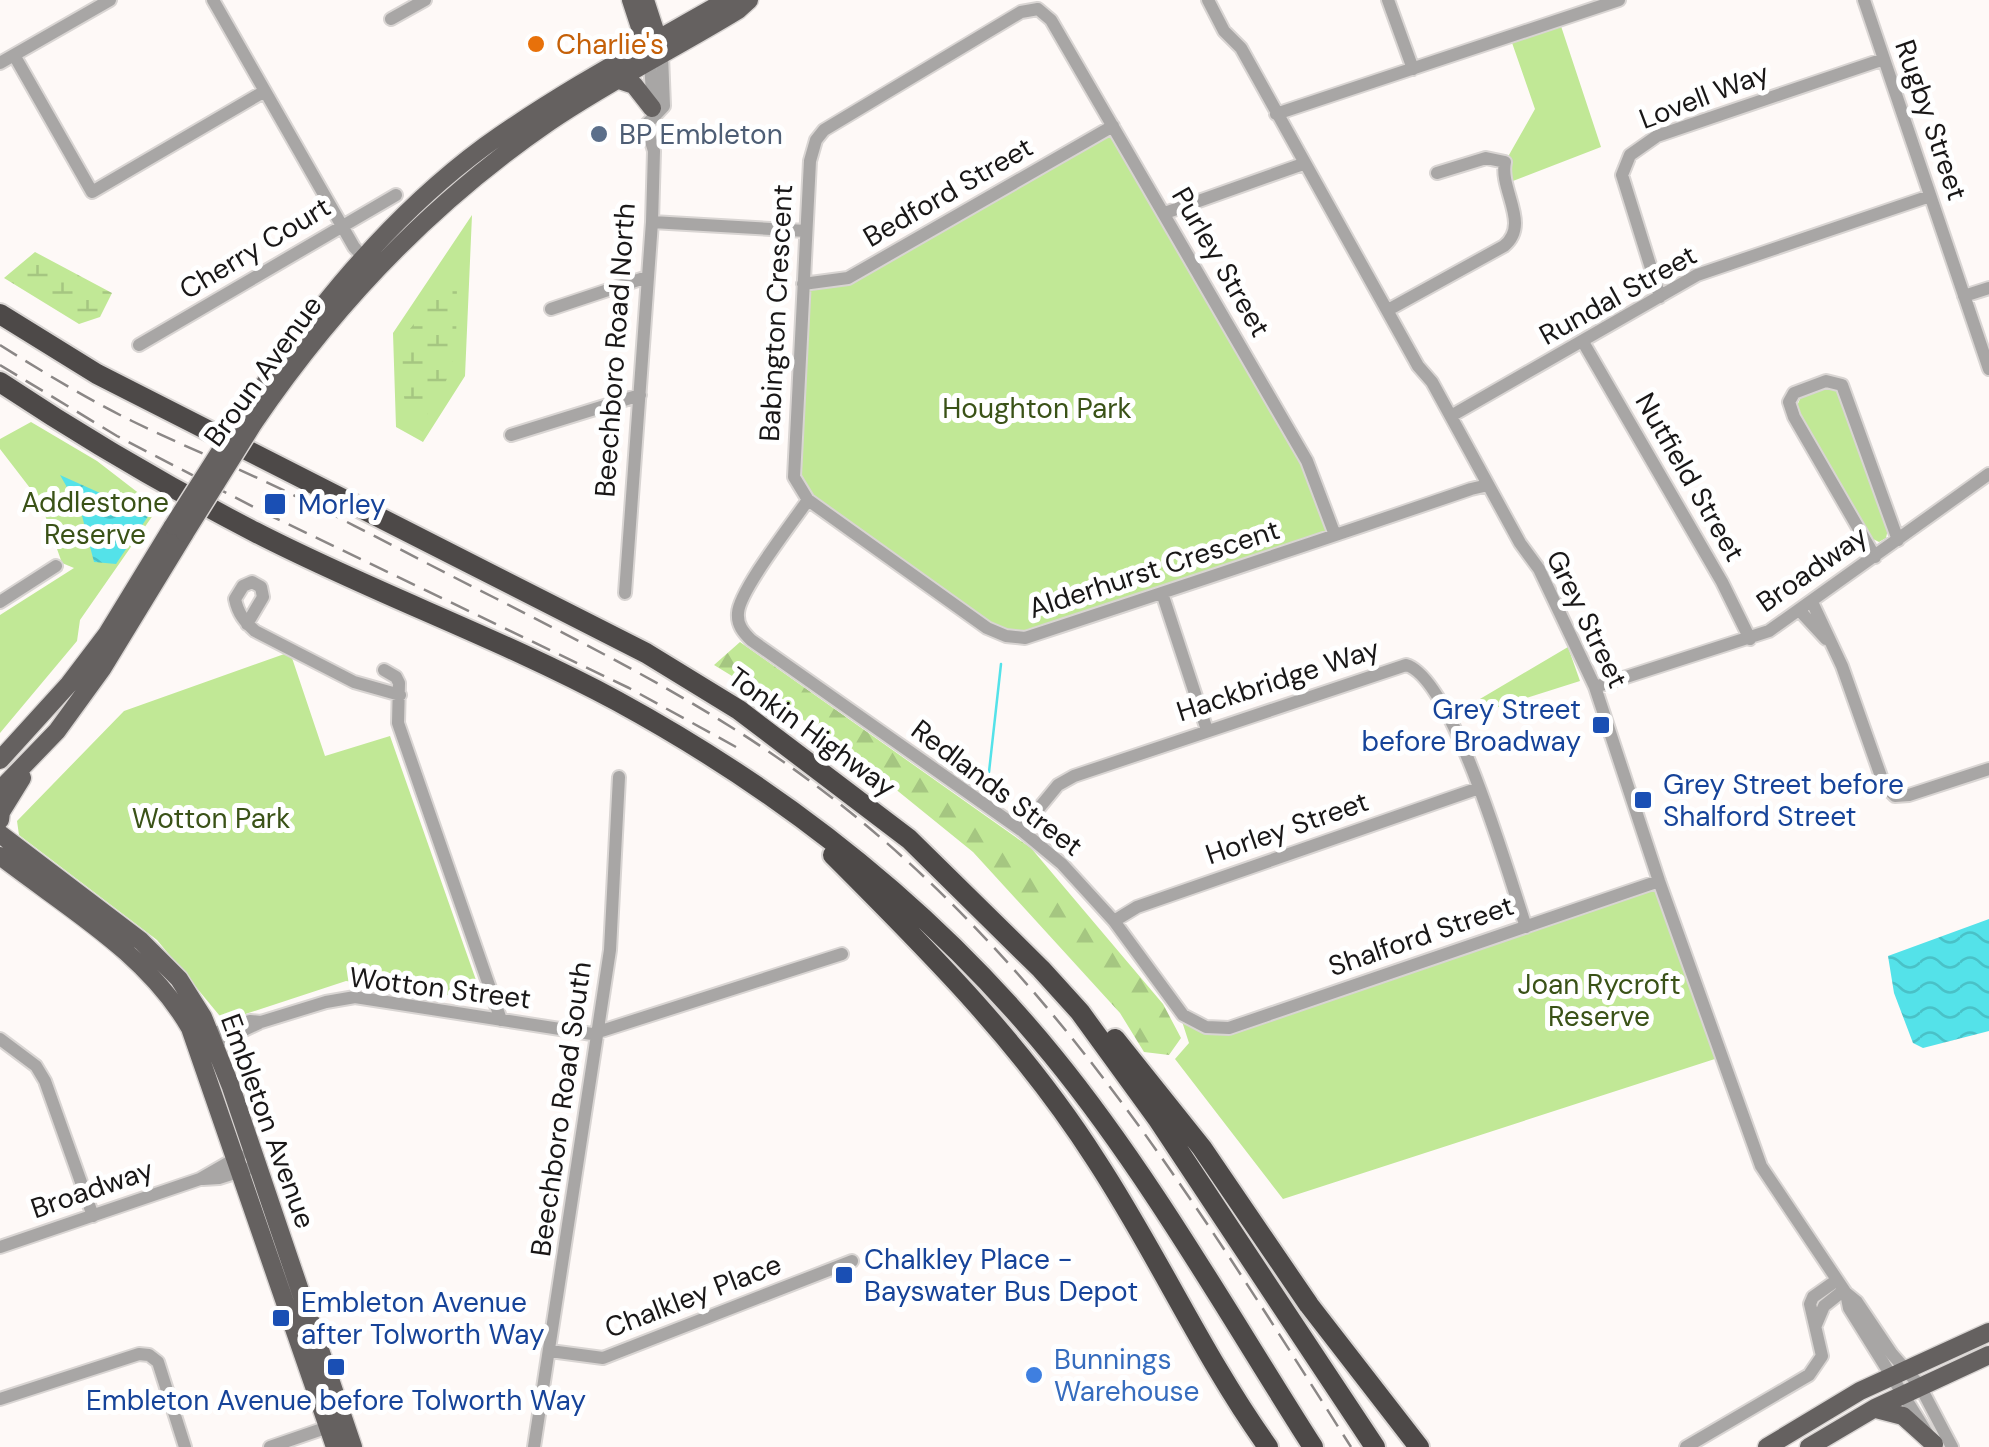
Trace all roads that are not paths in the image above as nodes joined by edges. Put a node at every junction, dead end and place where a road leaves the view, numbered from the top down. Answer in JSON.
{"nodes":[{"id":1,"x":110,"y":0,"type":"edge"},
{"id":2,"x":213,"y":0,"type":"edge"},
{"id":3,"x":425,"y":0,"type":"edge"},
{"id":4,"x":632,"y":0,"type":"edge"},
{"id":5,"x":648,"y":0,"type":"edge"},
{"id":6,"x":726,"y":0,"type":"edge"},
{"id":7,"x":749,"y":0,"type":"edge"},
{"id":8,"x":1208,"y":0,"type":"edge"},
{"id":9,"x":1388,"y":0,"type":"edge"},
{"id":10,"x":1562,"y":0,"type":"edge"},
{"id":11,"x":1618,"y":0,"type":"edge"},
{"id":12,"x":1864,"y":0,"type":"edge"},
{"id":13,"x":1039,"y":5,"type":"edge"},
{"id":14,"x":1568,"y":18,"type":"junction"},
{"id":15,"x":391,"y":19,"type":"dead end"},
{"id":16,"x":1051,"y":20,"type":"joint"},
{"id":17,"x":683,"y":25,"type":"junction"},
{"id":18,"x":654,"y":50,"type":"junction"},
{"id":19,"x":14,"y":55,"type":"junction"},
{"id":20,"x":1884,"y":59,"type":"junction"},
{"id":21,"x":0,"y":63,"type":"edge"},
{"id":22,"x":1413,"y":69,"type":"junction"},
{"id":23,"x":619,"y":80,"type":"junction"},
{"id":24,"x":266,"y":91,"type":"junction"},
{"id":25,"x":654,"y":112,"type":"junction"},
{"id":26,"x":1276,"y":114,"type":"junction"},
{"id":27,"x":1113,"y":126,"type":"junction"},
{"id":28,"x":1303,"y":164,"type":"junction"},
{"id":29,"x":1436,"y":173,"type":"dead end"},
{"id":30,"x":396,"y":195,"type":"dead end"},
{"id":31,"x":1930,"y":196,"type":"junction"},
{"id":32,"x":1164,"y":212,"type":"junction"},
{"id":33,"x":652,"y":222,"type":"junction"},
{"id":34,"x":343,"y":224,"type":"junction"},
{"id":35,"x":806,"y":231,"type":"junction"},
{"id":36,"x":374,"y":259,"type":"junction"},
{"id":37,"x":647,"y":277,"type":"junction"},
{"id":38,"x":803,"y":284,"type":"junction"},
{"id":39,"x":1989,"y":288,"type":"edge"},
{"id":40,"x":1964,"y":296,"type":"junction"},
{"id":41,"x":1660,"y":297,"type":"junction"},
{"id":42,"x":0,"y":301,"type":"edge"},
{"id":43,"x":551,"y":309,"type":"dead end"},
{"id":44,"x":1388,"y":310,"type":"junction"},
{"id":45,"x":0,"y":314,"type":"edge"},
{"id":46,"x":42,"y":340,"type":"junction"},
{"id":47,"x":1583,"y":342,"type":"junction"},
{"id":48,"x":139,"y":344,"type":"dead end"},
{"id":49,"x":1989,"y":369,"type":"edge"},
{"id":50,"x":0,"y":382,"type":"edge"},
{"id":51,"x":640,"y":395,"type":"junction"},
{"id":52,"x":0,"y":398,"type":"edge"},
{"id":53,"x":1451,"y":416,"type":"junction"},
{"id":54,"x":511,"y":435,"type":"dead end"},
{"id":55,"x":116,"y":453,"type":"junction"},
{"id":56,"x":1989,"y":474,"type":"edge"},
{"id":57,"x":1488,"y":484,"type":"junction"},
{"id":58,"x":808,"y":500,"type":"junction"},
{"id":59,"x":179,"y":530,"type":"junction"},
{"id":60,"x":1335,"y":536,"type":"junction"},
{"id":61,"x":1898,"y":540,"type":"junction"},
{"id":62,"x":1875,"y":557,"type":"junction"},
{"id":63,"x":56,"y":566,"type":"dead end"},
{"id":64,"x":626,"y":593,"type":"dead end"},
{"id":65,"x":1162,"y":593,"type":"junction"},
{"id":66,"x":0,"y":602,"type":"edge"},
{"id":67,"x":1806,"y":607,"type":"junction"},
{"id":68,"x":247,"y":624,"type":"dead end"},
{"id":69,"x":1750,"y":639,"type":"junction"},
{"id":70,"x":384,"y":670,"type":"dead end"},
{"id":71,"x":354,"y":682,"type":"junction"},
{"id":72,"x":1596,"y":691,"type":"junction"},
{"id":73,"x":400,"y":696,"type":"junction"},
{"id":74,"x":398,"y":723,"type":"junction"},
{"id":75,"x":1207,"y":730,"type":"junction"},
{"id":76,"x":42,"y":748,"type":"junction"},
{"id":77,"x":0,"y":760,"type":"edge"},
{"id":78,"x":1989,"y":768,"type":"edge"},
{"id":79,"x":619,"y":777,"type":"dead end"},
{"id":80,"x":1479,"y":788,"type":"junction"},
{"id":81,"x":0,"y":790,"type":"edge"},
{"id":82,"x":792,"y":813,"type":"junction"},
{"id":83,"x":0,"y":823,"type":"edge"},
{"id":84,"x":1021,"y":830,"type":"junction"},
{"id":85,"x":0,"y":834,"type":"edge"},
{"id":86,"x":0,"y":856,"type":"edge"},
{"id":87,"x":1660,"y":881,"type":"junction"},
{"id":88,"x":1114,"y":921,"type":"junction"},
{"id":89,"x":1526,"y":927,"type":"junction"},
{"id":90,"x":120,"y":936,"type":"junction"},
{"id":91,"x":842,"y":954,"type":"dead end"},
{"id":92,"x":1042,"y":969,"type":"junction"},
{"id":93,"x":502,"y":1020,"type":"junction"},
{"id":94,"x":1198,"y":1025,"type":"joint"},
{"id":95,"x":599,"y":1033,"type":"junction"},
{"id":96,"x":0,"y":1038,"type":"edge"},
{"id":97,"x":202,"y":1039,"type":"junction"},
{"id":98,"x":247,"y":1161,"type":"junction"},
{"id":99,"x":93,"y":1216,"type":"junction"},
{"id":100,"x":279,"y":1229,"type":"junction"},
{"id":101,"x":0,"y":1247,"type":"edge"},
{"id":102,"x":852,"y":1260,"type":"dead end"},
{"id":103,"x":275,"y":1270,"type":"junction"},
{"id":104,"x":1842,"y":1288,"type":"junction"},
{"id":105,"x":1989,"y":1332,"type":"edge"},
{"id":106,"x":550,"y":1351,"type":"junction"},
{"id":107,"x":1989,"y":1355,"type":"edge"},
{"id":108,"x":1898,"y":1372,"type":"junction"},
{"id":109,"x":1912,"y":1390,"type":"junction"},
{"id":110,"x":0,"y":1399,"type":"edge"},
{"id":111,"x":1876,"y":1408,"type":"junction"},
{"id":112,"x":336,"y":1424,"type":"junction"},
{"id":113,"x":1940,"y":1446,"type":"edge"},
{"id":114,"x":185,"y":1447,"type":"edge"},
{"id":115,"x":270,"y":1447,"type":"edge"},
{"id":116,"x":335,"y":1447,"type":"edge"},
{"id":117,"x":353,"y":1447,"type":"edge"},
{"id":118,"x":534,"y":1447,"type":"edge"},
{"id":119,"x":1268,"y":1447,"type":"edge"},
{"id":120,"x":1313,"y":1447,"type":"edge"},
{"id":121,"x":1375,"y":1447,"type":"edge"},
{"id":122,"x":1419,"y":1447,"type":"edge"},
{"id":123,"x":1686,"y":1447,"type":"edge"},
{"id":124,"x":1768,"y":1447,"type":"edge"},
{"id":125,"x":1809,"y":1447,"type":"edge"}],
"edges":[{"from":1,"to":19,"type":"street"},
{"from":2,"to":24,"type":"street"},
{"from":3,"to":15,"type":"street"},
{"from":4,"to":18,"type":"main road","name":"Beechboro Road North"},
{"from":5,"to":17,"type":"main road"},
{"from":5,"to":18,"type":"main road","name":"Beechboro Road North"},
{"from":6,"to":17,"type":"main road"},
{"from":7,"to":18,"type":"main road"},
{"from":8,"to":26,"type":"street","name":"Grey Street"},
{"from":9,"to":22,"type":"street"},
{"from":10,"to":14,"type":"street"},
{"from":11,"to":14,"type":"street"},
{"from":12,"to":20,"type":"street","name":"Rugby Street"},
{"from":13,"to":16,"type":"street","name":"Babington Crescent"},
{"from":13,"to":35,"type":"street","name":"Babington Crescent"},
{"from":14,"to":22,"type":"street"},
{"from":16,"to":27,"type":"street","name":"Purley Street"},
{"from":17,"to":18,"type":"main road"},
{"from":18,"to":23,"type":"main road","name":"Broun Avenue"},
{"from":18,"to":25,"type":"street","name":"Beechboro Road North"},
{"from":18,"to":36,"type":"main road","name":"Broun Avenue"},
{"from":19,"to":21,"type":"street"},
{"from":19,"to":24,"type":"street"},
{"from":20,"to":31,"type":"street","name":"Rugby Street"},
{"from":20,"to":41,"type":"street","name":"Lovell Way"},
{"from":22,"to":26,"type":"street"},
{"from":23,"to":25,"type":"main road"},
{"from":23,"to":36,"type":"main road","name":"Broun Avenue"},
{"from":24,"to":34,"type":"street"},
{"from":25,"to":33,"type":"street","name":"Beechboro Road North"},
{"from":26,"to":28,"type":"street","name":"Grey Street"},
{"from":27,"to":32,"type":"street","name":"Purley Street"},
{"from":27,"to":38,"type":"street","name":"Bedford Street"},
{"from":28,"to":32,"type":"street"},
{"from":28,"to":44,"type":"street","name":"Grey Street"},
{"from":29,"to":44,"type":"street"},
{"from":30,"to":34,"type":"street","name":"Cherry Court"},
{"from":31,"to":40,"type":"street","name":"Rugby Street"},
{"from":31,"to":41,"type":"street","name":"Rundal Street"},
{"from":32,"to":60,"type":"street","name":"Purley Street"},
{"from":33,"to":35,"type":"street"},
{"from":33,"to":37,"type":"street","name":"Beechboro Road North"},
{"from":34,"to":36,"type":"street"},
{"from":34,"to":48,"type":"street","name":"Cherry Court"},
{"from":35,"to":38,"type":"street","name":"Babington Crescent"},
{"from":36,"to":59,"type":"main road","name":"Broun Avenue","bridge":true},
{"from":37,"to":43,"type":"street"},
{"from":37,"to":51,"type":"street","name":"Beechboro Road North"},
{"from":38,"to":58,"type":"street","name":"Babington Crescent"},
{"from":39,"to":40,"type":"street"},
{"from":40,"to":49,"type":"street","name":"Rugby Street"},
{"from":41,"to":47,"type":"street","name":"Rundal Street"},
{"from":42,"to":46,"type":"highway"},
{"from":44,"to":53,"type":"street","name":"Grey Street"},
{"from":45,"to":46,"type":"highway","name":"Tonkin Highway"},
{"from":46,"to":92,"type":"highway","name":"Tonkin Highway"},
{"from":47,"to":53,"type":"street","name":"Rundal Street"},
{"from":47,"to":69,"type":"street","name":"Nutfield Street"},
{"from":50,"to":55,"type":"highway"},
{"from":51,"to":54,"type":"street"},
{"from":51,"to":64,"type":"street","name":"Beechboro Road North"},
{"from":52,"to":55,"type":"highway"},
{"from":53,"to":57,"type":"street","name":"Grey Street"},
{"from":55,"to":82,"type":"highway"},
{"from":56,"to":61,"type":"street","name":"Broadway"},
{"from":57,"to":60,"type":"street","name":"Alderhurst Crescent"},
{"from":57,"to":72,"type":"street","name":"Grey Street"},
{"from":58,"to":65,"type":"street","name":"Alderhurst Crescent"},
{"from":58,"to":84,"type":"street","name":"Redlands Street"},
{"from":59,"to":76,"type":"main road","name":"Broun Avenue"},
{"from":59,"to":77,"type":"main road","name":"Broun Avenue"},
{"from":60,"to":65,"type":"street","name":"Alderhurst Crescent"},
{"from":61,"to":62,"type":"street","name":"Broadway"},
{"from":61,"to":62,"type":"street"},
{"from":62,"to":67,"type":"street","name":"Broadway"},
{"from":63,"to":66,"type":"street"},
{"from":65,"to":75,"type":"street"},
{"from":67,"to":69,"type":"street","name":"Broadway"},
{"from":67,"to":78,"type":"street"},
{"from":68,"to":71,"type":"street"},
{"from":69,"to":72,"type":"street","name":"Broadway"},
{"from":70,"to":73,"type":"street"},
{"from":71,"to":73,"type":"street"},
{"from":71,"to":74,"type":"street"},
{"from":72,"to":87,"type":"street","name":"Grey Street"},
{"from":73,"to":74,"type":"street"},
{"from":74,"to":93,"type":"street"},
{"from":75,"to":80,"type":"street","name":"Hackbridge Way"},
{"from":75,"to":84,"type":"street","name":"Hackbridge Way"},
{"from":76,"to":81,"type":"main road","name":"Broun Avenue"},
{"from":76,"to":83,"type":"main road"},
{"from":79,"to":95,"type":"street","name":"Beechboro Road South"},
{"from":80,"to":88,"type":"street","name":"Horley Street"},
{"from":80,"to":89,"type":"street","name":"Hackbridge Way"},
{"from":82,"to":119,"type":"highway"},
{"from":82,"to":120,"type":"highway"},
{"from":83,"to":85,"type":"main road"},
{"from":84,"to":88,"type":"street","name":"Redlands Street"},
{"from":85,"to":90,"type":"main road","name":"Embleton Avenue"},
{"from":86,"to":90,"type":"main road","name":"Embleton Avenue"},
{"from":87,"to":89,"type":"street","name":"Shalford Street"},
{"from":87,"to":104,"type":"street","name":"Grey Street"},
{"from":88,"to":94,"type":"street","name":"Redlands Street"},
{"from":89,"to":94,"type":"street","name":"Shalford Street"},
{"from":90,"to":97,"type":"main road","name":"Embleton Avenue"},
{"from":90,"to":97,"type":"main road","name":"Embleton Avenue"},
{"from":91,"to":95,"type":"street","name":"Wotton Street"},
{"from":92,"to":121,"type":"highway","name":"Tonkin Highway"},
{"from":92,"to":122,"type":"highway"},
{"from":93,"to":95,"type":"street","name":"Wotton Street"},
{"from":93,"to":97,"type":"street","name":"Wotton Street"},
{"from":95,"to":106,"type":"street","name":"Beechboro Road South"},
{"from":96,"to":99,"type":"street"},
{"from":97,"to":98,"type":"main road","name":"Embleton Avenue"},
{"from":98,"to":99,"type":"street","name":"Broadway"},
{"from":98,"to":100,"type":"main road","name":"Embleton Avenue"},
{"from":98,"to":103,"type":"main road","name":"Embleton Avenue"},
{"from":99,"to":101,"type":"street","name":"Broadway"},
{"from":100,"to":103,"type":"main road"},
{"from":100,"to":112,"type":"main road","name":"Embleton Avenue"},
{"from":102,"to":106,"type":"street","name":"Chalkley Place"},
{"from":103,"to":112,"type":"main road","name":"Embleton Avenue"},
{"from":104,"to":108,"type":"street","name":"Grey Street"},
{"from":104,"to":123,"type":"street"},
{"from":105,"to":108,"type":"main road"},
{"from":106,"to":118,"type":"street","name":"Beechboro Road South"},
{"from":107,"to":109,"type":"main road"},
{"from":108,"to":109,"type":"street","name":"Grey Street"},
{"from":108,"to":124,"type":"main road"},
{"from":109,"to":111,"type":"main road"},
{"from":109,"to":113,"type":"street","name":"Grey Street"},
{"from":110,"to":114,"type":"street"},
{"from":111,"to":113,"type":"main road"},
{"from":111,"to":125,"type":"main road"},
{"from":112,"to":115,"type":"street"},
{"from":112,"to":116,"type":"main road","name":"Embleton Avenue"},
{"from":112,"to":117,"type":"main road","name":"Embleton Avenue"}]}
